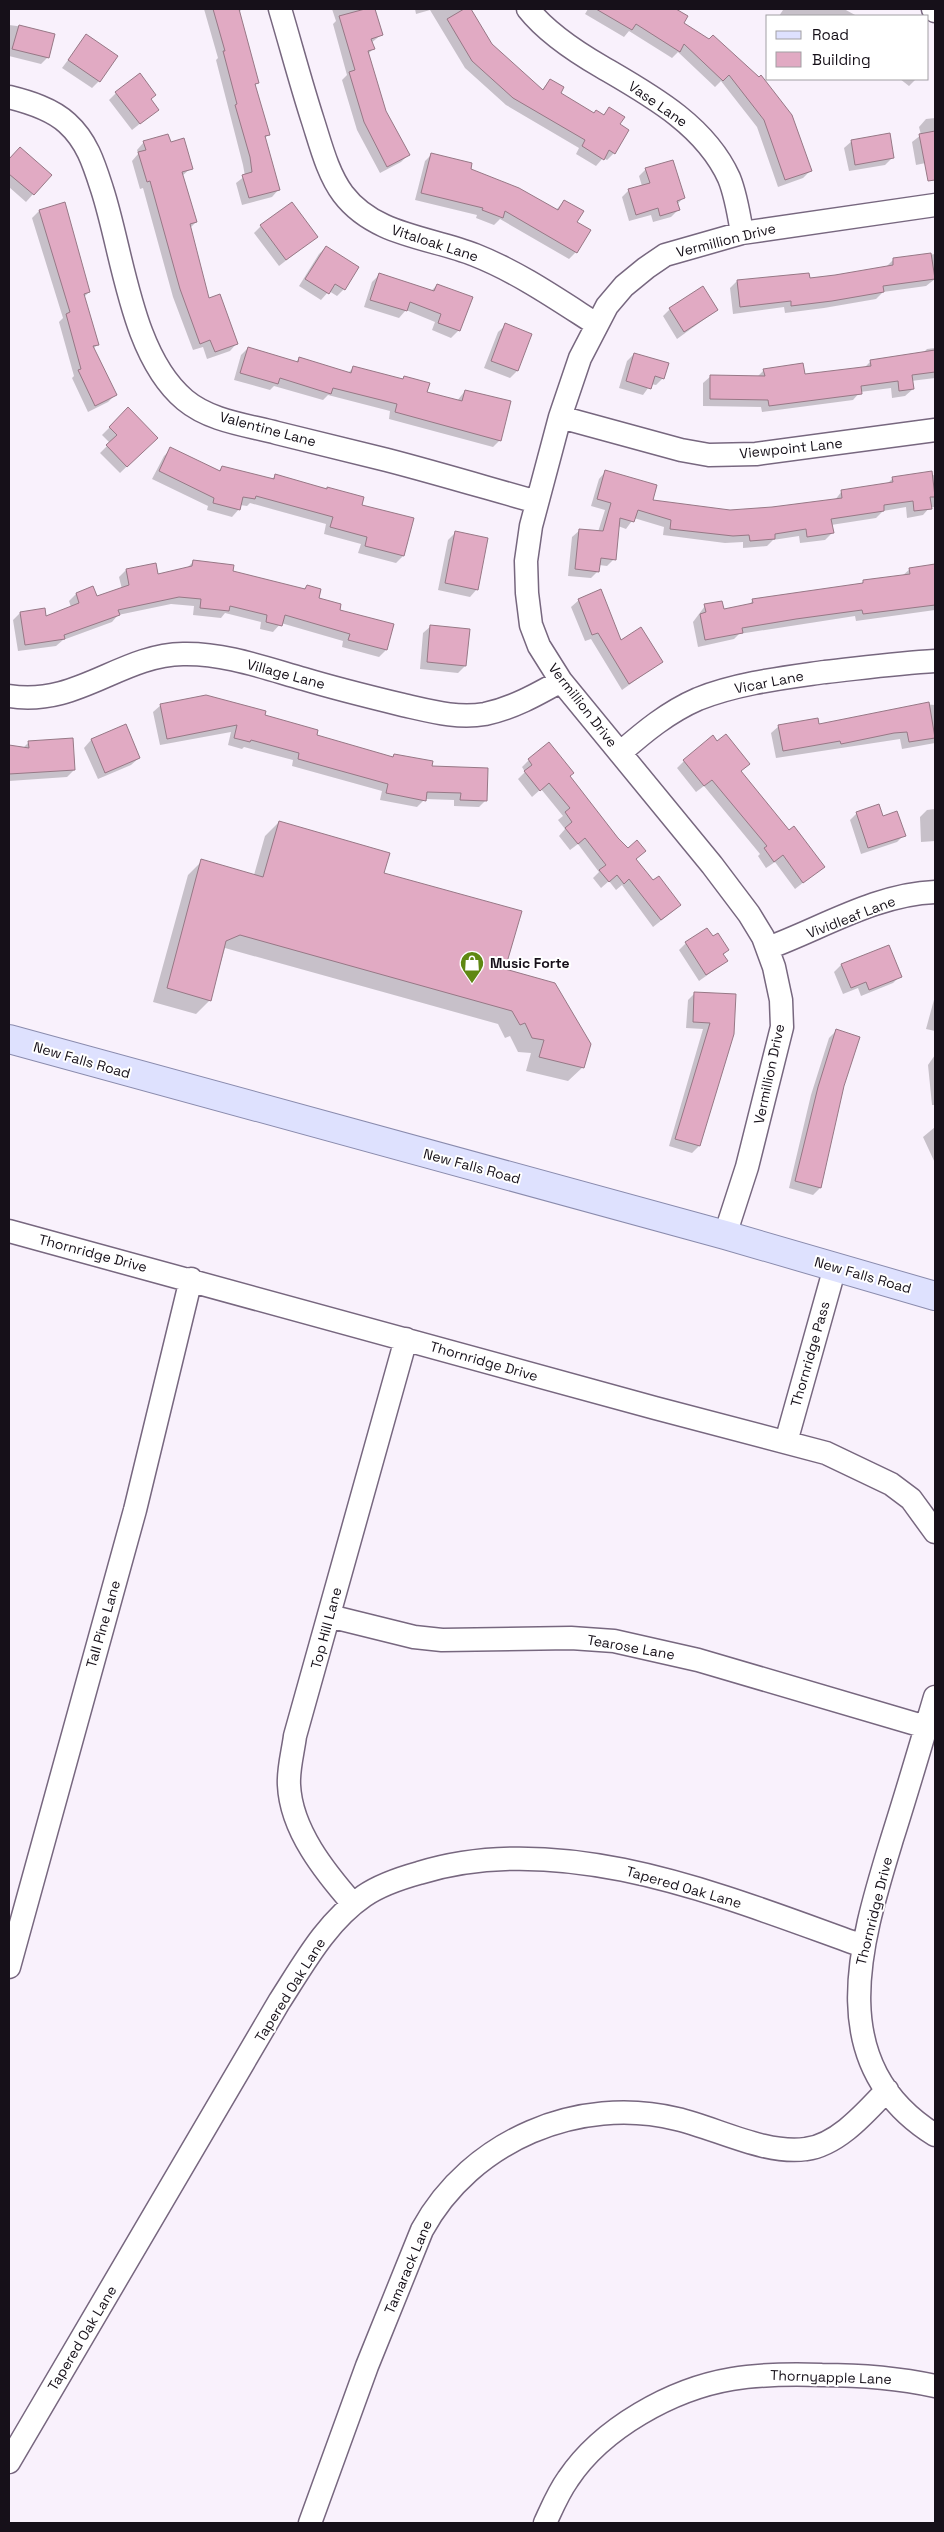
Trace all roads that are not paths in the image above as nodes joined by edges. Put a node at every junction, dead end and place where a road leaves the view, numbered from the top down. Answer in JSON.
{"nodes":[{"id":1,"x":280,"y":9,"type":"edge"},
{"id":2,"x":528,"y":9,"type":"edge"},
{"id":3,"x":9,"y":98,"type":"edge"},
{"id":4,"x":935,"y":205,"type":"edge"},
{"id":5,"x":742,"y":233,"type":"junction"},
{"id":6,"x":596,"y":324,"type":"junction"},
{"id":7,"x":560,"y":417,"type":"junction"},
{"id":8,"x":935,"y":430,"type":"edge"},
{"id":9,"x":537,"y":502,"type":"junction"},
{"id":10,"x":935,"y":661,"type":"edge"},
{"id":11,"x":561,"y":681,"type":"junction"},
{"id":12,"x":9,"y":696,"type":"edge"},
{"id":13,"x":620,"y":753,"type":"junction"},
{"id":14,"x":935,"y":892,"type":"edge"},
{"id":15,"x":768,"y":948,"type":"junction"},
{"id":16,"x":9,"y":1039,"type":"edge"},
{"id":17,"x":9,"y":1231,"type":"edge"},
{"id":18,"x":725,"y":1235,"type":"junction"},
{"id":19,"x":835,"y":1267,"type":"junction"},
{"id":20,"x":192,"y":1279,"type":"junction"},
{"id":21,"x":935,"y":1296,"type":"edge"},
{"id":22,"x":406,"y":1339,"type":"junction"},
{"id":23,"x":786,"y":1442,"type":"junction"},
{"id":24,"x":935,"y":1532,"type":"edge"},
{"id":25,"x":329,"y":1616,"type":"junction"},
{"id":26,"x":935,"y":1697,"type":"edge"},
{"id":27,"x":926,"y":1727,"type":"junction"},
{"id":28,"x":353,"y":1904,"type":"junction"},
{"id":29,"x":864,"y":1946,"type":"junction"},
{"id":30,"x":9,"y":1967,"type":"edge"},
{"id":31,"x":887,"y":2090,"type":"junction"},
{"id":32,"x":935,"y":2135,"type":"edge"},
{"id":33,"x":935,"y":2386,"type":"edge"},
{"id":34,"x":9,"y":2462,"type":"edge"},
{"id":35,"x":310,"y":2523,"type":"edge"},
{"id":36,"x":546,"y":2523,"type":"edge"}],
"edges":[{"from":1,"to":6,"type":"street","name":"Vitaloak Lane"},
{"from":2,"to":5,"type":"street","name":"Vase Lane"},
{"from":3,"to":9,"type":"street","name":"Valentine Lane"},
{"from":4,"to":5,"type":"street","name":"Vermillion Drive"},
{"from":5,"to":6,"type":"street","name":"Vermillion Drive"},
{"from":6,"to":7,"type":"street","name":"Vermillion Drive"},
{"from":7,"to":8,"type":"street","name":"Viewpoint Lane"},
{"from":7,"to":9,"type":"street","name":"Vermillion Drive"},
{"from":9,"to":11,"type":"street","name":"Vermillion Drive"},
{"from":10,"to":13,"type":"street","name":"Vicar Lane"},
{"from":11,"to":12,"type":"street","name":"Village Lane"},
{"from":11,"to":13,"type":"street","name":"Vermillion Drive"},
{"from":13,"to":15,"type":"street","name":"Vermillion Drive"},
{"from":14,"to":15,"type":"street","name":"Vividleaf Lane"},
{"from":15,"to":18,"type":"street","name":"Vermillion Drive"},
{"from":16,"to":18,"type":"main road","name":"New Falls Road"},
{"from":17,"to":20,"type":"street","name":"Thornridge Drive"},
{"from":18,"to":19,"type":"main road","name":"New Falls Road"},
{"from":19,"to":21,"type":"main road","name":"New Falls Road"},
{"from":19,"to":23,"type":"street","name":"Thornridge Pass"},
{"from":20,"to":22,"type":"street","name":"Thornridge Drive"},
{"from":20,"to":30,"type":"street","name":"Tall Pine Lane"},
{"from":22,"to":23,"type":"street","name":"Thornridge Drive"},
{"from":22,"to":25,"type":"street","name":"Top Hill Lane"},
{"from":23,"to":24,"type":"street","name":"Thornridge Drive"},
{"from":25,"to":27,"type":"street","name":"Tearose Lane"},
{"from":25,"to":28,"type":"street","name":"Top Hill Lane"},
{"from":26,"to":27,"type":"street","name":"Thornridge Drive"},
{"from":27,"to":29,"type":"street","name":"Thornridge Drive"},
{"from":28,"to":29,"type":"street","name":"Tapered Oak Lane"},
{"from":28,"to":34,"type":"street","name":"Tapered Oak Lane"},
{"from":29,"to":31,"type":"street","name":"Thornridge Drive"},
{"from":31,"to":32,"type":"street","name":"Thornridge Drive"},
{"from":31,"to":35,"type":"street","name":"Tamarack Lane"},
{"from":33,"to":36,"type":"street","name":"Thornyapple Lane"}]}
